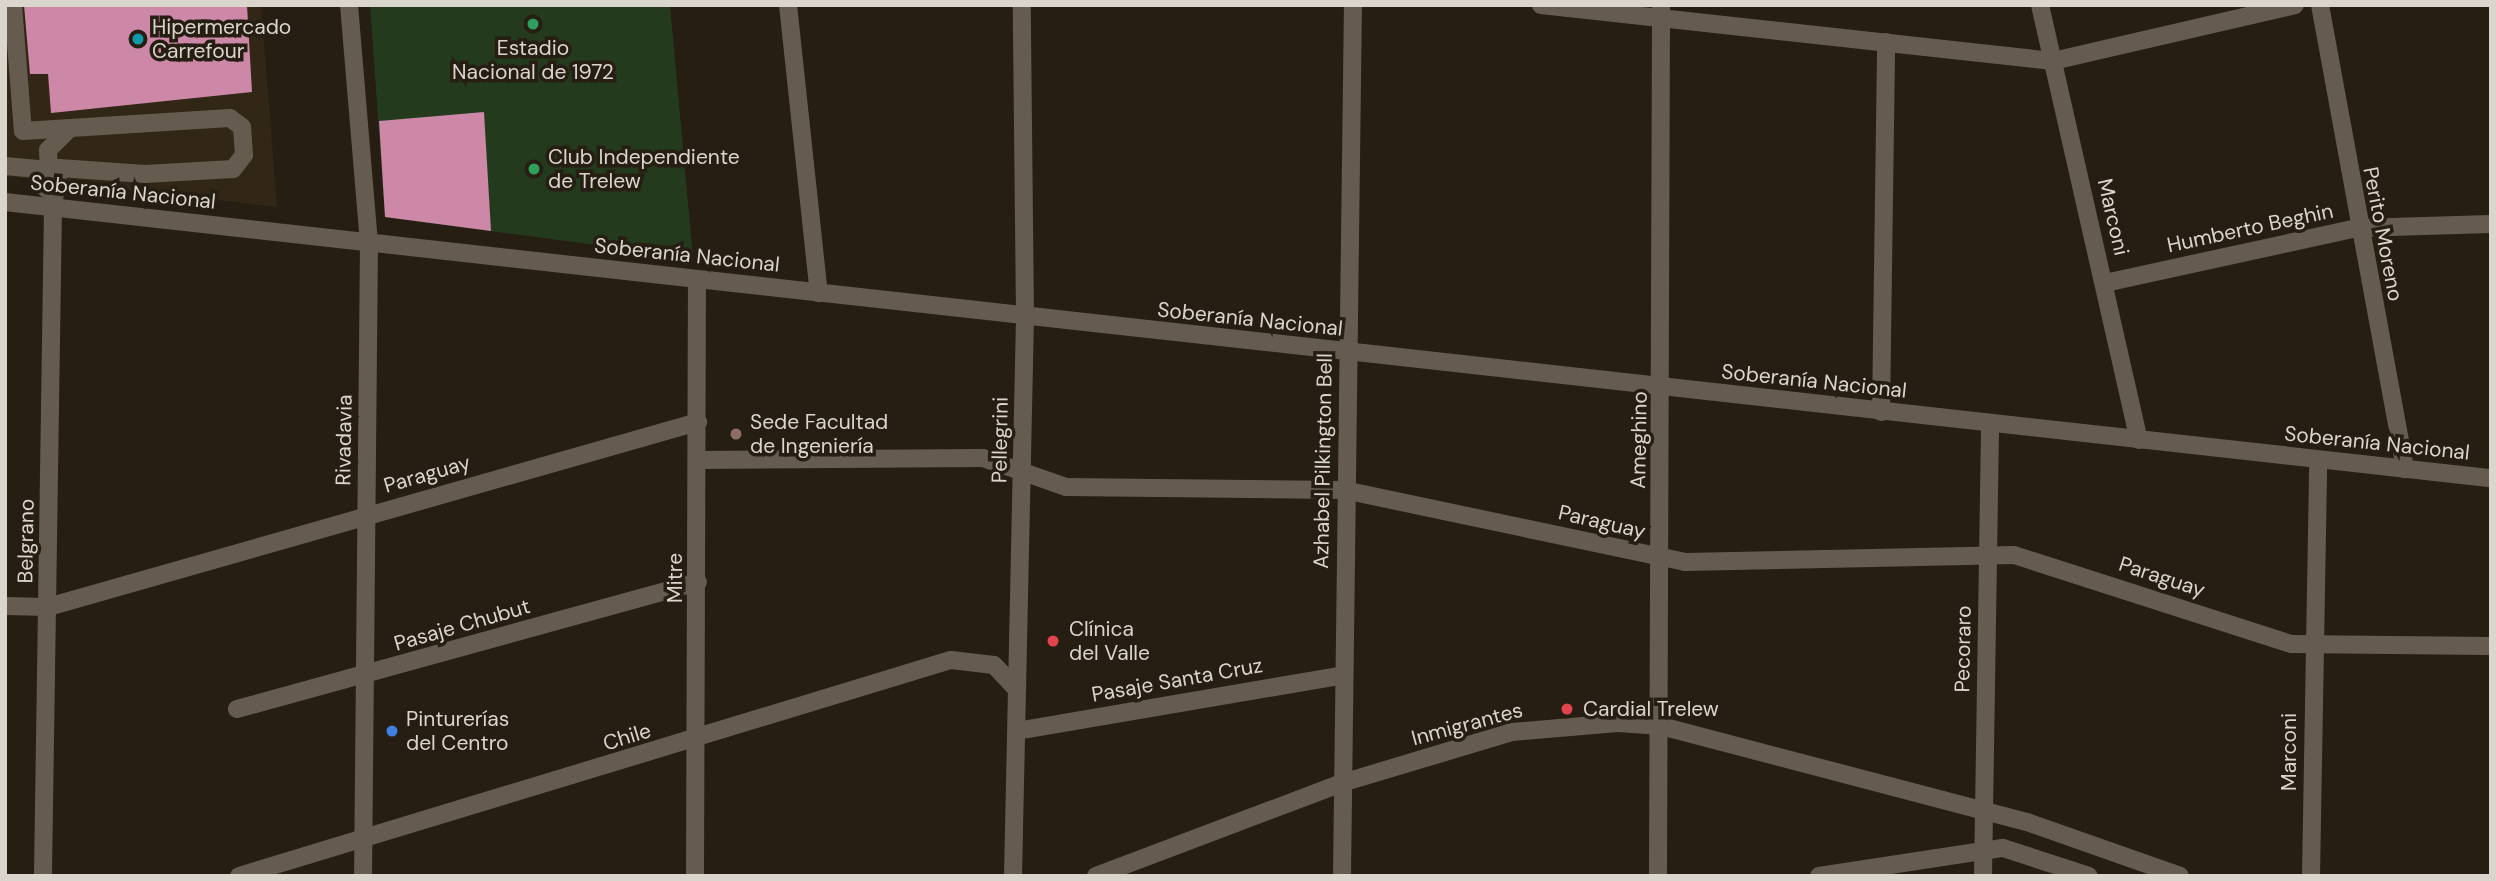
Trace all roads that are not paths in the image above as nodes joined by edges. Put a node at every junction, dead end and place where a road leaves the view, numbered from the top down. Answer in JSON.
{"nodes":[{"id":1,"x":13,"y":5,"type":"edge"},
{"id":2,"x":349,"y":5,"type":"edge"},
{"id":3,"x":788,"y":5,"type":"edge"},
{"id":4,"x":1022,"y":5,"type":"edge"},
{"id":5,"x":1353,"y":5,"type":"edge"},
{"id":6,"x":1541,"y":5,"type":"edge"},
{"id":7,"x":2040,"y":5,"type":"edge"},
{"id":8,"x":2295,"y":5,"type":"edge"},
{"id":9,"x":2320,"y":5,"type":"edge"},
{"id":10,"x":1661,"y":11,"type":"edge"},
{"id":11,"x":1886,"y":42,"type":"junction"},
{"id":12,"x":2053,"y":61,"type":"junction"},
{"id":13,"x":70,"y":128,"type":"junction"},
{"id":14,"x":5,"y":166,"type":"edge"},
{"id":15,"x":49,"y":170,"type":"junction"},
{"id":16,"x":5,"y":202,"type":"edge"},
{"id":17,"x":48,"y":207,"type":"junction"},
{"id":18,"x":2491,"y":224,"type":"edge"},
{"id":19,"x":2357,"y":228,"type":"junction"},
{"id":20,"x":369,"y":242,"type":"junction"},
{"id":21,"x":696,"y":280,"type":"junction"},
{"id":22,"x":2105,"y":283,"type":"junction"},
{"id":23,"x":819,"y":293,"type":"junction"},
{"id":24,"x":1025,"y":317,"type":"junction"},
{"id":25,"x":1346,"y":353,"type":"junction"},
{"id":26,"x":1662,"y":387,"type":"junction"},
{"id":27,"x":1881,"y":412,"type":"junction"},
{"id":28,"x":698,"y":422,"type":"junction"},
{"id":29,"x":1990,"y":424,"type":"junction"},
{"id":30,"x":2139,"y":440,"type":"junction"},
{"id":31,"x":698,"y":460,"type":"junction"},
{"id":32,"x":2318,"y":460,"type":"junction"},
{"id":33,"x":2405,"y":469,"type":"junction"},
{"id":34,"x":1023,"y":474,"type":"junction"},
{"id":35,"x":2491,"y":478,"type":"edge"},
{"id":36,"x":1344,"y":489,"type":"junction"},
{"id":37,"x":365,"y":515,"type":"junction"},
{"id":38,"x":1988,"y":555,"type":"junction"},
{"id":39,"x":1661,"y":559,"type":"junction"},
{"id":40,"x":698,"y":582,"type":"junction"},
{"id":41,"x":5,"y":606,"type":"edge"},
{"id":42,"x":48,"y":607,"type":"junction"},
{"id":43,"x":2491,"y":646,"type":"edge"},
{"id":44,"x":2312,"y":647,"type":"junction"},
{"id":45,"x":1344,"y":675,"type":"junction"},
{"id":46,"x":363,"y":676,"type":"junction"},
{"id":47,"x":1017,"y":690,"type":"junction"},
{"id":48,"x":237,"y":709,"type":"dead end"},
{"id":49,"x":1661,"y":726,"type":"junction"},
{"id":50,"x":1017,"y":731,"type":"junction"},
{"id":51,"x":696,"y":739,"type":"junction"},
{"id":52,"x":1342,"y":783,"type":"junction"},
{"id":53,"x":1984,"y":813,"type":"junction"},
{"id":54,"x":365,"y":841,"type":"junction"},
{"id":55,"x":1983,"y":848,"type":"junction"},
{"id":56,"x":43,"y":876,"type":"edge"},
{"id":57,"x":239,"y":876,"type":"edge"},
{"id":58,"x":363,"y":876,"type":"edge"},
{"id":59,"x":695,"y":876,"type":"edge"},
{"id":60,"x":1013,"y":876,"type":"edge"},
{"id":61,"x":1096,"y":876,"type":"edge"},
{"id":62,"x":1342,"y":876,"type":"edge"},
{"id":63,"x":1658,"y":876,"type":"edge"},
{"id":64,"x":1819,"y":876,"type":"edge"},
{"id":65,"x":1983,"y":876,"type":"edge"},
{"id":66,"x":2089,"y":876,"type":"edge"},
{"id":67,"x":2180,"y":876,"type":"edge"},
{"id":68,"x":2311,"y":876,"type":"edge"}],
"edges":[{"from":1,"to":13,"type":"street"},
{"from":2,"to":20,"type":"street","name":"Rivadavia"},
{"from":3,"to":23,"type":"street"},
{"from":4,"to":24,"type":"street","name":"Pellegrini"},
{"from":5,"to":25,"type":"street","name":"Azhabel Pilkington Bell"},
{"from":6,"to":10,"type":"street"},
{"from":7,"to":12,"type":"street","name":"Marconi"},
{"from":8,"to":12,"type":"street"},
{"from":9,"to":19,"type":"street","name":"Perito Moreno"},
{"from":10,"to":11,"type":"street"},
{"from":10,"to":26,"type":"street","name":"Ameghino"},
{"from":11,"to":12,"type":"street"},
{"from":11,"to":27,"type":"street"},
{"from":12,"to":22,"type":"street","name":"Marconi"},
{"from":13,"to":15,"type":"street"},
{"from":13,"to":17,"type":"street"},
{"from":14,"to":15,"type":"street"},
{"from":15,"to":17,"type":"street"},
{"from":16,"to":17,"type":"street","name":"Soberanía Nacional"},
{"from":17,"to":20,"type":"street","name":"Soberanía Nacional"},
{"from":17,"to":42,"type":"street","name":"Belgrano"},
{"from":18,"to":19,"type":"street","name":"Humberto Beghin"},
{"from":19,"to":22,"type":"street","name":"Humberto Beghin"},
{"from":19,"to":33,"type":"street","name":"Perito Moreno"},
{"from":20,"to":21,"type":"street","name":"Soberanía Nacional"},
{"from":20,"to":37,"type":"street","name":"Rivadavia"},
{"from":21,"to":23,"type":"street","name":"Soberanía Nacional"},
{"from":21,"to":28,"type":"street","name":"Mitre"},
{"from":22,"to":30,"type":"street","name":"Marconi"},
{"from":23,"to":24,"type":"street","name":"Soberanía Nacional"},
{"from":24,"to":25,"type":"street","name":"Soberanía Nacional"},
{"from":24,"to":34,"type":"street","name":"Pellegrini"},
{"from":25,"to":26,"type":"street","name":"Soberanía Nacional"},
{"from":25,"to":36,"type":"street","name":"Azhabel Pilkington Bell"},
{"from":26,"to":27,"type":"street","name":"Soberanía Nacional"},
{"from":26,"to":39,"type":"street","name":"Ameghino"},
{"from":27,"to":29,"type":"street","name":"Soberanía Nacional"},
{"from":28,"to":31,"type":"street","name":"Mitre"},
{"from":28,"to":37,"type":"street","name":"Paraguay"},
{"from":29,"to":30,"type":"street","name":"Soberanía Nacional"},
{"from":29,"to":38,"type":"street","name":"Pecoraro"},
{"from":30,"to":32,"type":"street","name":"Soberanía Nacional"},
{"from":31,"to":34,"type":"street","name":"Paraguay"},
{"from":31,"to":40,"type":"street","name":"Mitre"},
{"from":32,"to":33,"type":"street","name":"Soberanía Nacional"},
{"from":32,"to":44,"type":"street","name":"Marconi"},
{"from":33,"to":35,"type":"street","name":"Soberanía Nacional"},
{"from":34,"to":36,"type":"street","name":"Paraguay"},
{"from":34,"to":47,"type":"street","name":"Pellegrini"},
{"from":36,"to":39,"type":"street","name":"Paraguay"},
{"from":36,"to":45,"type":"street","name":"Azhabel Pilkington Bell"},
{"from":37,"to":42,"type":"street","name":"Paraguay"},
{"from":37,"to":46,"type":"street","name":"Rivadavia"},
{"from":38,"to":39,"type":"street","name":"Paraguay"},
{"from":38,"to":44,"type":"street","name":"Paraguay"},
{"from":38,"to":53,"type":"street","name":"Pecoraro"},
{"from":39,"to":49,"type":"street","name":"Ameghino"},
{"from":40,"to":46,"type":"street","name":"Pasaje Chubut"},
{"from":40,"to":51,"type":"street","name":"Mitre"},
{"from":41,"to":42,"type":"street","name":"Paraguay"},
{"from":42,"to":56,"type":"street","name":"Belgrano"},
{"from":43,"to":44,"type":"street","name":"Paraguay"},
{"from":44,"to":68,"type":"street","name":"Marconi"},
{"from":45,"to":50,"type":"street","name":"Pasaje Santa Cruz"},
{"from":45,"to":52,"type":"street","name":"Azhabel Pilkington Bell"},
{"from":46,"to":48,"type":"street","name":"Pasaje Chubut"},
{"from":46,"to":54,"type":"street","name":"Rivadavia"},
{"from":47,"to":50,"type":"street","name":"Pellegrini"},
{"from":47,"to":51,"type":"street","name":"Chile"},
{"from":49,"to":52,"type":"street","name":"Inmigrantes"},
{"from":49,"to":53,"type":"street","name":"Inmigrantes"},
{"from":49,"to":63,"type":"street","name":"Ameghino"},
{"from":50,"to":60,"type":"street","name":"Pellegrini"},
{"from":51,"to":54,"type":"street","name":"Chile"},
{"from":51,"to":59,"type":"street","name":"Mitre"},
{"from":52,"to":61,"type":"street","name":"Inmigrantes"},
{"from":52,"to":62,"type":"street","name":"Azhabel Pilkington Bell"},
{"from":53,"to":55,"type":"street","name":"Pecoraro"},
{"from":53,"to":67,"type":"street","name":"Inmigrantes"},
{"from":54,"to":57,"type":"street","name":"Chile"},
{"from":54,"to":58,"type":"street","name":"Rivadavia"},
{"from":55,"to":64,"type":"street"},
{"from":55,"to":65,"type":"street","name":"Pecoraro"},
{"from":55,"to":66,"type":"street"}]}
